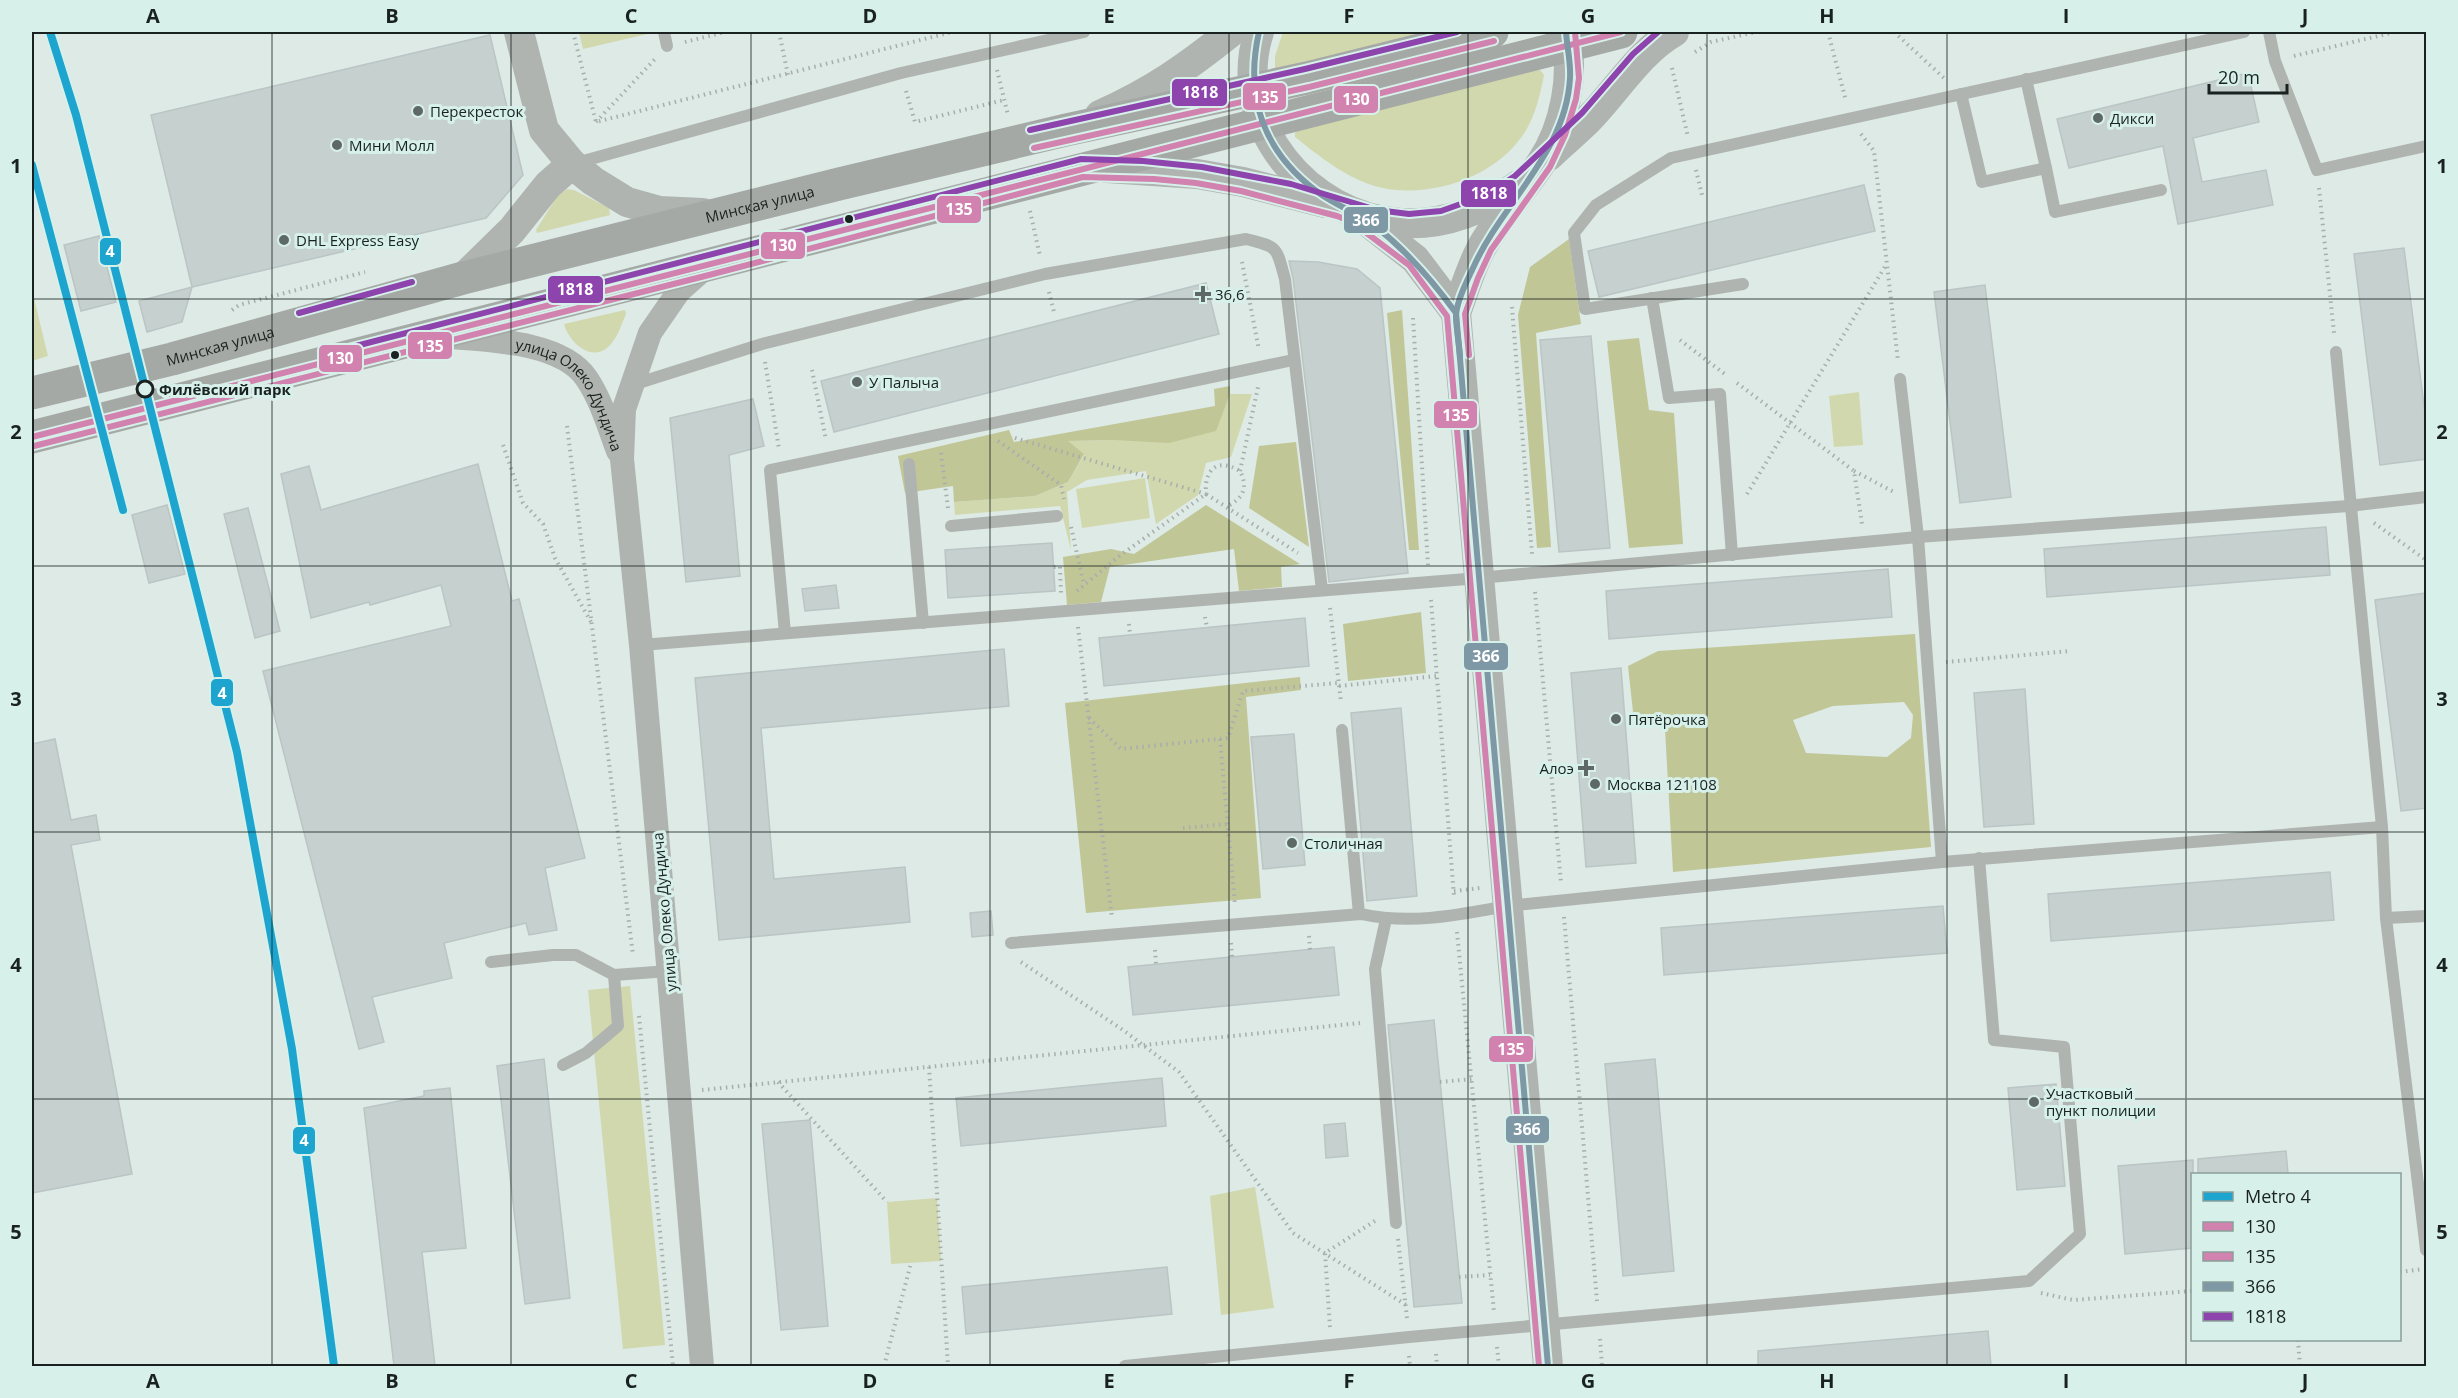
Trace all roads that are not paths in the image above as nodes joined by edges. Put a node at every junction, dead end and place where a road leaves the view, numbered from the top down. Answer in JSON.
{"nodes":[{"id":1,"x":519,"y":32,"type":"edge"},
{"id":2,"x":664,"y":32,"type":"edge"},
{"id":3,"x":1084,"y":32,"type":"edge"},
{"id":4,"x":1231,"y":32,"type":"edge"},
{"id":5,"x":1258,"y":32,"type":"edge"},
{"id":6,"x":1492,"y":32,"type":"edge"},
{"id":7,"x":1621,"y":32,"type":"edge"},
{"id":8,"x":2244,"y":32,"type":"edge"},
{"id":9,"x":2269,"y":32,"type":"edge"},
{"id":10,"x":1567,"y":38,"type":"edge"},
{"id":11,"x":668,"y":46,"type":"road end"},
{"id":12,"x":1677,"y":48,"type":"edge"},
{"id":13,"x":2026,"y":80,"type":"junction"},
{"id":14,"x":1253,"y":91,"type":"junction"},
{"id":15,"x":1961,"y":94,"type":"junction"},
{"id":16,"x":1261,"y":123,"type":"junction"},
{"id":17,"x":1066,"y":130,"type":"junction"},
{"id":18,"x":2427,"y":147,"type":"edge"},
{"id":19,"x":572,"y":164,"type":"junction"},
{"id":20,"x":1082,"y":168,"type":"junction"},
{"id":21,"x":1537,"y":168,"type":"junction"},
{"id":22,"x":2046,"y":168,"type":"junction"},
{"id":23,"x":2160,"y":190,"type":"dead end"},
{"id":24,"x":1348,"y":210,"type":"junction"},
{"id":25,"x":724,"y":215,"type":"junction"},
{"id":26,"x":707,"y":266,"type":"junction"},
{"id":27,"x":463,"y":278,"type":"junction"},
{"id":28,"x":1743,"y":284,"type":"dead end"},
{"id":29,"x":1652,"y":298,"type":"junction"},
{"id":30,"x":1456,"y":313,"type":"junction"},
{"id":31,"x":433,"y":335,"type":"junction"},
{"id":32,"x":2336,"y":352,"type":"road end"},
{"id":33,"x":1293,"y":360,"type":"junction"},
{"id":34,"x":1900,"y":380,"type":"road end"},
{"id":35,"x":631,"y":386,"type":"junction"},
{"id":36,"x":32,"y":393,"type":"edge"},
{"id":37,"x":32,"y":437,"type":"edge"},
{"id":38,"x":622,"y":459,"type":"junction"},
{"id":39,"x":909,"y":464,"type":"dead end"},
{"id":40,"x":2427,"y":497,"type":"edge"},
{"id":41,"x":2349,"y":506,"type":"junction"},
{"id":42,"x":1057,"y":516,"type":"dead end"},
{"id":43,"x":951,"y":526,"type":"road end"},
{"id":44,"x":1918,"y":537,"type":"junction"},
{"id":45,"x":1732,"y":555,"type":"junction"},
{"id":46,"x":1479,"y":578,"type":"junction"},
{"id":47,"x":1325,"y":590,"type":"junction"},
{"id":48,"x":923,"y":622,"type":"junction"},
{"id":49,"x":784,"y":633,"type":"junction"},
{"id":50,"x":641,"y":645,"type":"junction"},
{"id":51,"x":1342,"y":730,"type":"dead end"},
{"id":52,"x":2382,"y":827,"type":"junction"},
{"id":53,"x":1979,"y":858,"type":"junction"},
{"id":54,"x":1942,"y":861,"type":"junction"},
{"id":55,"x":1507,"y":906,"type":"junction"},
{"id":56,"x":1359,"y":914,"type":"junction"},
{"id":57,"x":2427,"y":916,"type":"edge"},
{"id":58,"x":2386,"y":918,"type":"junction"},
{"id":59,"x":1386,"y":919,"type":"junction"},
{"id":60,"x":1011,"y":943,"type":"road end"},
{"id":61,"x":491,"y":962,"type":"dead end"},
{"id":62,"x":669,"y":971,"type":"junction"},
{"id":63,"x":614,"y":975,"type":"junction"},
{"id":64,"x":563,"y":1065,"type":"dead end"},
{"id":65,"x":1396,"y":1224,"type":"road end"},
{"id":66,"x":2427,"y":1250,"type":"edge"},
{"id":67,"x":1544,"y":1325,"type":"junction"},
{"id":68,"x":702,"y":1366,"type":"edge"},
{"id":69,"x":1125,"y":1366,"type":"edge"},
{"id":70,"x":1548,"y":1366,"type":"edge"}],
"edges":[{"from":1,"to":19,"type":"street"},
{"from":2,"to":11,"type":"lane"},
{"from":3,"to":19,"type":"lane"},
{"from":4,"to":17,"type":"street"},
{"from":5,"to":14,"type":"street"},
{"from":6,"to":14,"type":"main road","name":"Минская улица"},
{"from":7,"to":10,"type":"main road"},
{"from":8,"to":13,"type":"lane"},
{"from":9,"to":18,"type":"lane"},
{"from":10,"to":16,"type":"main road"},
{"from":10,"to":21,"type":"street"},
{"from":12,"to":21,"type":"street"},
{"from":13,"to":15,"type":"lane"},
{"from":13,"to":22,"type":"lane"},
{"from":14,"to":16,"type":"street"},
{"from":14,"to":17,"type":"main road","name":"Минская улица"},
{"from":15,"to":22,"type":"lane"},
{"from":15,"to":29,"type":"lane"},
{"from":16,"to":20,"type":"main road"},
{"from":16,"to":24,"type":"street"},
{"from":17,"to":25,"type":"main road","name":"Минская улица"},
{"from":19,"to":25,"type":"street"},
{"from":19,"to":27,"type":"street"},
{"from":20,"to":24,"type":"street"},
{"from":20,"to":26,"type":"main road"},
{"from":21,"to":24,"type":"street"},
{"from":21,"to":30,"type":"street"},
{"from":22,"to":23,"type":"lane"},
{"from":24,"to":30,"type":"street"},
{"from":25,"to":27,"type":"main road","name":"Минская улица"},
{"from":26,"to":31,"type":"main road"},
{"from":26,"to":35,"type":"street","name":"улица Олеко Дундича"},
{"from":27,"to":36,"type":"main road","name":"Минская улица"},
{"from":28,"to":29,"type":"lane"},
{"from":29,"to":45,"type":"lane"},
{"from":30,"to":46,"type":"street"},
{"from":31,"to":37,"type":"main road"},
{"from":31,"to":38,"type":"street","name":"улица Олеко Дундича"},
{"from":32,"to":41,"type":"lane"},
{"from":33,"to":35,"type":"lane"},
{"from":33,"to":47,"type":"lane"},
{"from":33,"to":49,"type":"lane"},
{"from":34,"to":44,"type":"lane"},
{"from":35,"to":38,"type":"street","name":"улица Олеко Дундича"},
{"from":38,"to":50,"type":"street","name":"улица Олеко Дундича"},
{"from":39,"to":48,"type":"lane"},
{"from":40,"to":41,"type":"lane"},
{"from":41,"to":44,"type":"lane"},
{"from":41,"to":52,"type":"lane"},
{"from":42,"to":43,"type":"lane"},
{"from":44,"to":45,"type":"lane"},
{"from":44,"to":54,"type":"lane"},
{"from":45,"to":46,"type":"lane"},
{"from":46,"to":47,"type":"lane"},
{"from":46,"to":55,"type":"street"},
{"from":47,"to":48,"type":"lane"},
{"from":48,"to":49,"type":"lane"},
{"from":49,"to":50,"type":"lane"},
{"from":50,"to":62,"type":"street","name":"улица Олеко Дундича"},
{"from":51,"to":56,"type":"lane"},
{"from":52,"to":53,"type":"lane"},
{"from":52,"to":58,"type":"lane"},
{"from":53,"to":54,"type":"lane"},
{"from":53,"to":67,"type":"lane"},
{"from":54,"to":55,"type":"lane"},
{"from":55,"to":59,"type":"lane"},
{"from":55,"to":67,"type":"street"},
{"from":56,"to":59,"type":"lane"},
{"from":56,"to":60,"type":"lane"},
{"from":57,"to":58,"type":"lane"},
{"from":58,"to":66,"type":"lane"},
{"from":59,"to":65,"type":"lane"},
{"from":61,"to":63,"type":"lane"},
{"from":62,"to":63,"type":"lane"},
{"from":62,"to":68,"type":"street","name":"улица Олеко Дундича"},
{"from":63,"to":64,"type":"lane"},
{"from":67,"to":69,"type":"lane"},
{"from":67,"to":70,"type":"street"}]}
